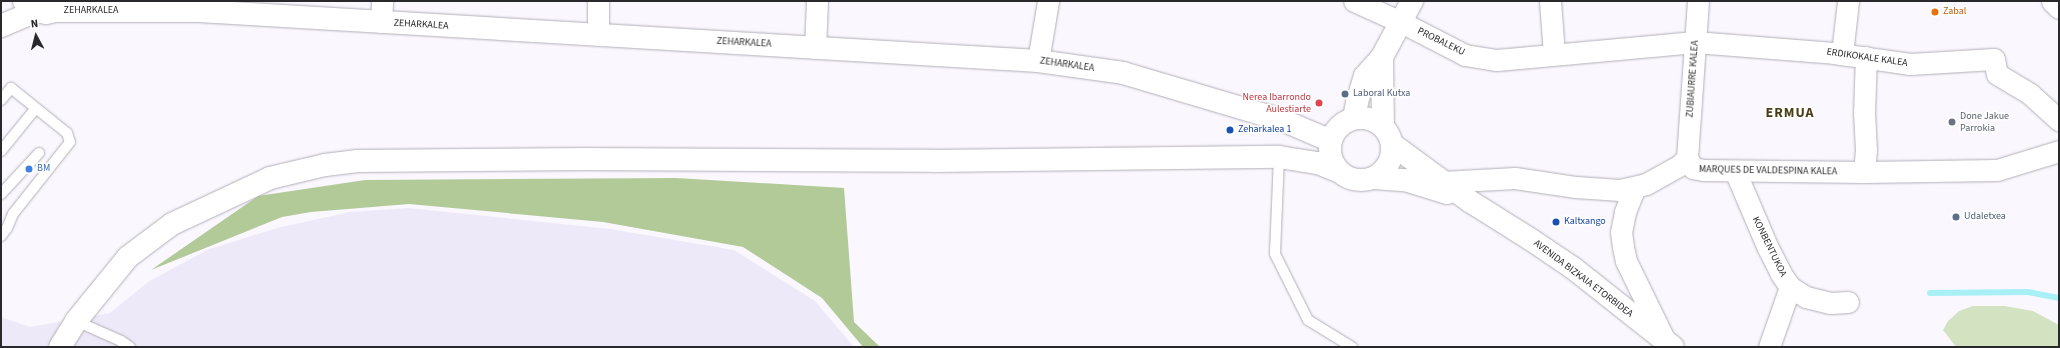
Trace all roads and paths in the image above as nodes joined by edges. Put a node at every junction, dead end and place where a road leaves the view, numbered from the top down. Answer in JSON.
{"nodes":[{"id":1,"x":147,"y":1,"type":"edge"},
{"id":2,"x":382,"y":1,"type":"edge"},
{"id":3,"x":598,"y":1,"type":"edge"},
{"id":4,"x":817,"y":1,"type":"edge"},
{"id":5,"x":1048,"y":1,"type":"edge"},
{"id":6,"x":1354,"y":1,"type":"edge"},
{"id":7,"x":1412,"y":1,"type":"edge"},
{"id":8,"x":1550,"y":1,"type":"edge"},
{"id":9,"x":1698,"y":1,"type":"edge"},
{"id":10,"x":1848,"y":1,"type":"edge"},
{"id":11,"x":46,"y":6,"type":"edge"},
{"id":12,"x":200,"y":11,"type":"junction"},
{"id":13,"x":381,"y":22,"type":"junction"},
{"id":14,"x":1401,"y":22,"type":"junction"},
{"id":15,"x":1,"y":26,"type":"edge"},
{"id":16,"x":598,"y":35,"type":"junction"},
{"id":17,"x":1695,"y":42,"type":"junction"},
{"id":18,"x":815,"y":48,"type":"junction"},
{"id":19,"x":1554,"y":54,"type":"junction"},
{"id":20,"x":1842,"y":54,"type":"junction"},
{"id":21,"x":1382,"y":57,"type":"junction"},
{"id":22,"x":1866,"y":57,"type":"junction"},
{"id":23,"x":1038,"y":61,"type":"junction"},
{"id":24,"x":1,"y":100,"type":"edge"},
{"id":25,"x":36,"y":108,"type":"junction"},
{"id":26,"x":2059,"y":120,"type":"edge"},
{"id":27,"x":1338,"y":133,"type":"junction"},
{"id":28,"x":1388,"y":136,"type":"junction"},
{"id":29,"x":2059,"y":150,"type":"edge"},
{"id":30,"x":1,"y":151,"type":"edge"},
{"id":31,"x":39,"y":153,"type":"dead end"},
{"id":32,"x":1282,"y":157,"type":"junction"},
{"id":33,"x":1687,"y":158,"type":"junction"},
{"id":34,"x":1338,"y":171,"type":"junction"},
{"id":35,"x":1736,"y":171,"type":"junction"},
{"id":36,"x":1864,"y":172,"type":"junction"},
{"id":37,"x":1374,"y":178,"type":"junction"},
{"id":38,"x":1442,"y":182,"type":"junction"},
{"id":39,"x":1635,"y":187,"type":"junction"},
{"id":40,"x":1,"y":194,"type":"edge"},
{"id":41,"x":1471,"y":202,"type":"junction"},
{"id":42,"x":1,"y":236,"type":"edge"},
{"id":43,"x":1790,"y":287,"type":"junction"},
{"id":44,"x":1848,"y":302,"type":"dead end"},
{"id":45,"x":76,"y":321,"type":"junction"},
{"id":46,"x":1669,"y":344,"type":"edge"},
{"id":47,"x":60,"y":347,"type":"edge"},
{"id":48,"x":130,"y":347,"type":"edge"},
{"id":49,"x":1352,"y":347,"type":"edge"},
{"id":50,"x":1770,"y":347,"type":"edge"}],
"edges":[{"from":1,"to":12,"type":"street","name":"ZEHARKALEA"},
{"from":2,"to":13,"type":"street"},
{"from":3,"to":16,"type":"street"},
{"from":4,"to":18,"type":"street"},
{"from":5,"to":23,"type":"street"},
{"from":6,"to":14,"type":"street","name":"PROBALEKU"},
{"from":7,"to":14,"type":"street"},
{"from":8,"to":19,"type":"street"},
{"from":9,"to":17,"type":"street","name":"ZUBIAURRE KALEA"},
{"from":10,"to":20,"type":"street"},
{"from":11,"to":12,"type":"street","name":"ZEHARKALEA"},
{"from":11,"to":15,"type":"street"},
{"from":12,"to":13,"type":"street","name":"ZEHARKALEA"},
{"from":13,"to":16,"type":"street","name":"ZEHARKALEA"},
{"from":14,"to":19,"type":"street","name":"PROBALEKU"},
{"from":14,"to":21,"type":"street"},
{"from":16,"to":18,"type":"street","name":"ZEHARKALEA"},
{"from":17,"to":19,"type":"street","name":"PROBALEKU"},
{"from":17,"to":20,"type":"street","name":"ERDIKOKALE KALEA"},
{"from":17,"to":33,"type":"street","name":"ZUBIAURRE KALEA"},
{"from":18,"to":23,"type":"street","name":"ZEHARKALEA"},
{"from":20,"to":22,"type":"street","name":"ERDIKOKALE KALEA"},
{"from":21,"to":27,"type":"street"},
{"from":21,"to":28,"type":"street"},
{"from":22,"to":26,"type":"street","name":"ERDIKOKALE KALEA"},
{"from":22,"to":36,"type":"street"},
{"from":23,"to":27,"type":"street","name":"ZEHARKALEA"},
{"from":24,"to":25,"type":"lane"},
{"from":25,"to":30,"type":"lane"},
{"from":25,"to":42,"type":"lane"},
{"from":27,"to":28,"type":"street"},
{"from":27,"to":32,"type":"street"},
{"from":27,"to":34,"type":"street"},
{"from":28,"to":37,"type":"street"},
{"from":28,"to":38,"type":"street"},
{"from":29,"to":36,"type":"street","name":"MARQUES DE VALDESPINA KALEA"},
{"from":31,"to":40,"type":"lane"},
{"from":32,"to":34,"type":"street"},
{"from":32,"to":45,"type":"street"},
{"from":32,"to":49,"type":"lane"},
{"from":33,"to":35,"type":"street","name":"MARQUES DE VALDESPINA KALEA"},
{"from":33,"to":39,"type":"street","name":"MARQUES DE VALDESPINA KALEA"},
{"from":34,"to":37,"type":"street"},
{"from":35,"to":36,"type":"street","name":"MARQUES DE VALDESPINA KALEA"},
{"from":35,"to":43,"type":"street","name":"KONBENTUKOA"},
{"from":37,"to":41,"type":"street"},
{"from":38,"to":39,"type":"street","name":"MARQUES DE VALDESPINA KALEA"},
{"from":38,"to":41,"type":"street"},
{"from":39,"to":46,"type":"street"},
{"from":41,"to":46,"type":"street","name":"AVENIDA BIZKAIA ETORBIDEA"},
{"from":43,"to":44,"type":"street","name":"KONBENTUKOA"},
{"from":43,"to":50,"type":"street"},
{"from":45,"to":47,"type":"street"},
{"from":45,"to":48,"type":"lane"}]}
